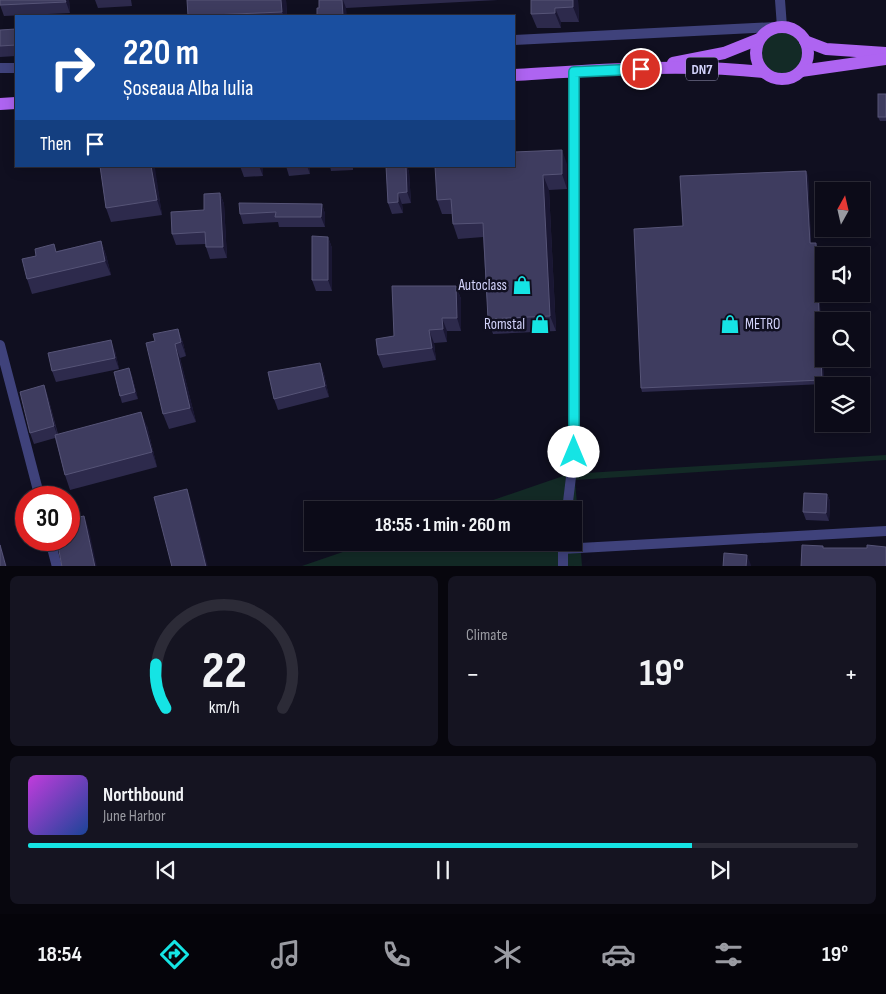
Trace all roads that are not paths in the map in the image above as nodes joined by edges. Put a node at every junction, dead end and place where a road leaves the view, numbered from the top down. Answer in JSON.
{"nodes":[{"id":1,"x":780,"y":0,"type":"edge"},
{"id":2,"x":748,"y":27,"type":"junction"},
{"id":3,"x":779,"y":27,"type":"junction"},
{"id":4,"x":759,"y":39,"type":"junction"},
{"id":5,"x":515,"y":40,"type":"edge"},
{"id":6,"x":805,"y":41,"type":"junction"},
{"id":7,"x":886,"y":53,"type":"edge"},
{"id":8,"x":886,"y":59,"type":"edge"},
{"id":9,"x":0,"y":68,"type":"edge"},
{"id":10,"x":15,"y":68,"type":"edge"},
{"id":11,"x":641,"y":69,"type":"junction"},
{"id":12,"x":801,"y":71,"type":"junction"},
{"id":13,"x":574,"y":72,"type":"junction"},
{"id":14,"x":764,"y":72,"type":"junction"},
{"id":15,"x":515,"y":75,"type":"edge"},
{"id":16,"x":15,"y":103,"type":"edge"},
{"id":17,"x":0,"y":104,"type":"edge"},
{"id":18,"x":0,"y":345,"type":"edge"},
{"id":19,"x":37,"y":486,"type":"edge"},
{"id":20,"x":568,"y":501,"type":"edge"},
{"id":21,"x":886,"y":531,"type":"edge"},
{"id":22,"x":582,"y":545,"type":"edge"},
{"id":23,"x":53,"y":551,"type":"edge"},
{"id":24,"x":562,"y":551,"type":"edge"},
{"id":25,"x":57,"y":566,"type":"edge"},
{"id":26,"x":563,"y":566,"type":"edge"}],
"edges":[{"from":1,"to":3,"type":"street"},
{"from":2,"to":3,"type":"street"},
{"from":2,"to":4,"type":"street"},
{"from":2,"to":5,"type":"street"},
{"from":3,"to":4,"type":"main road","number":"DN7"},
{"from":3,"to":6,"type":"main road"},
{"from":4,"to":11,"type":"main road","number":"DN7"},
{"from":4,"to":14,"type":"main road"},
{"from":6,"to":7,"type":"main road"},
{"from":6,"to":12,"type":"main road"},
{"from":8,"to":12,"type":"main road","number":"DN7"},
{"from":9,"to":10,"type":"street"},
{"from":11,"to":13,"type":"main road","number":"DN7"},
{"from":11,"to":14,"type":"main road","number":"DN7"},
{"from":12,"to":14,"type":"main road","number":"DN7"},
{"from":13,"to":15,"type":"main road","number":"DN7"},
{"from":13,"to":20,"type":"street"},
{"from":16,"to":17,"type":"main road"},
{"from":18,"to":19,"type":"street"},
{"from":21,"to":22,"type":"street"},
{"from":23,"to":25,"type":"street"},
{"from":24,"to":26,"type":"street"}]}
